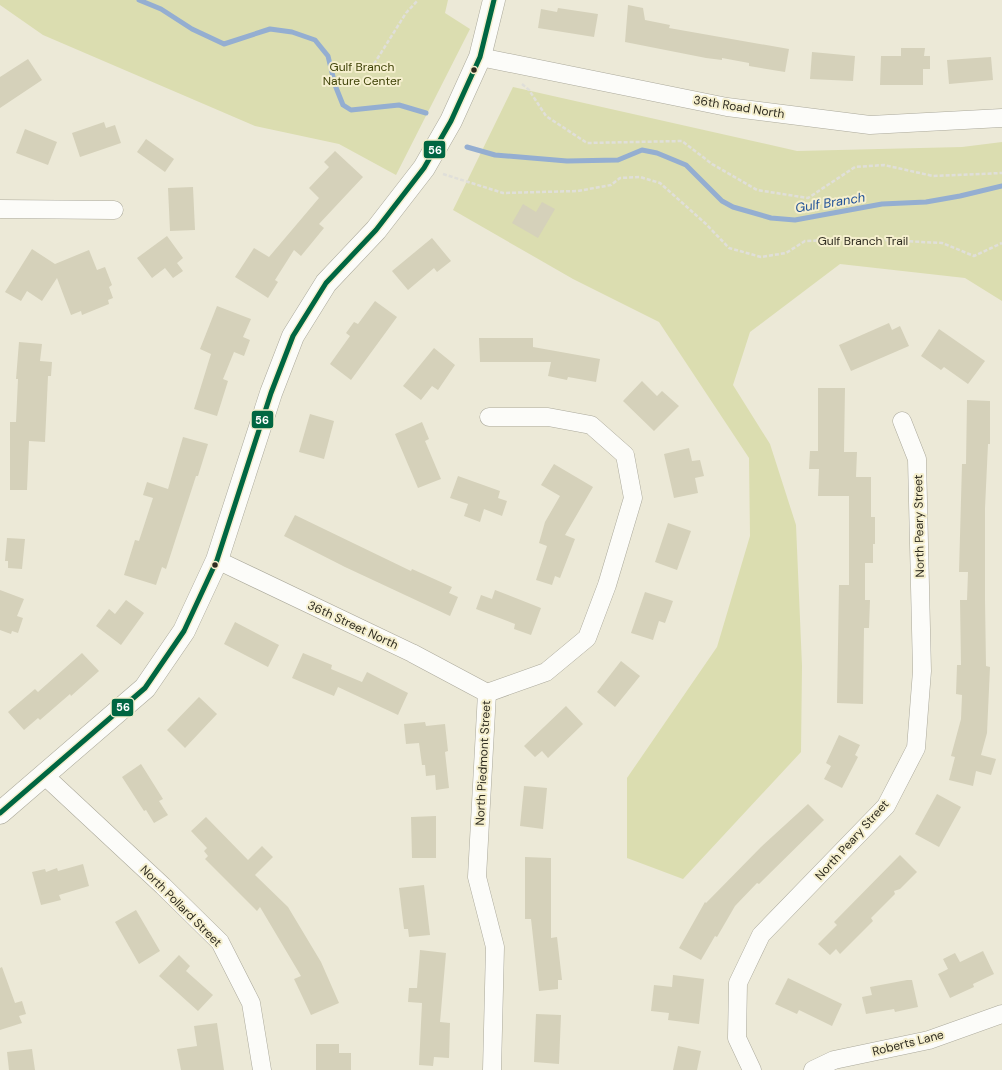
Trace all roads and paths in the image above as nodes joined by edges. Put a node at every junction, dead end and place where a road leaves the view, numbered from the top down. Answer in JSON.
{"nodes":[{"id":1,"x":418,"y":0,"type":"edge"},
{"id":2,"x":494,"y":0,"type":"edge"},
{"id":3,"x":480,"y":57,"type":"junction"},
{"id":4,"x":374,"y":64,"type":"dead end"},
{"id":5,"x":529,"y":90,"type":"dead end"},
{"id":6,"x":1002,"y":118,"type":"edge"},
{"id":7,"x":1002,"y":173,"type":"edge"},
{"id":8,"x":443,"y":174,"type":"dead end"},
{"id":9,"x":0,"y":209,"type":"edge"},
{"id":10,"x":114,"y":210,"type":"dead end"},
{"id":11,"x":1002,"y":243,"type":"edge"},
{"id":12,"x":489,"y":417,"type":"dead end"},
{"id":13,"x":902,"y":421,"type":"dead end"},
{"id":14,"x":217,"y":560,"type":"junction"},
{"id":15,"x":488,"y":692,"type":"junction"},
{"id":16,"x":45,"y":776,"type":"junction"},
{"id":17,"x":0,"y":813,"type":"edge"},
{"id":18,"x":1002,"y":1014,"type":"edge"},
{"id":19,"x":262,"y":1070,"type":"edge"},
{"id":20,"x":492,"y":1070,"type":"edge"},
{"id":21,"x":752,"y":1070,"type":"edge"},
{"id":22,"x":813,"y":1070,"type":"edge"}],
"edges":[{"from":1,"to":4,"type":"path"},
{"from":2,"to":3,"type":"main road"},
{"from":3,"to":6,"type":"street","name":"36th Road North"},
{"from":3,"to":14,"type":"main road"},
{"from":5,"to":7,"type":"path"},
{"from":8,"to":11,"type":"path","name":"Gulf Branch Trail"},
{"from":9,"to":10,"type":"street"},
{"from":12,"to":15,"type":"street","name":"North Piedmont Street"},
{"from":13,"to":21,"type":"street","name":"North Peary Street"},
{"from":14,"to":15,"type":"street","name":"36th Street North"},
{"from":14,"to":16,"type":"main road"},
{"from":15,"to":20,"type":"street","name":"North Piedmont Street"},
{"from":16,"to":17,"type":"main road"},
{"from":16,"to":19,"type":"street","name":"North Pollard Street"},
{"from":18,"to":22,"type":"street","name":"Roberts Lane"}]}
